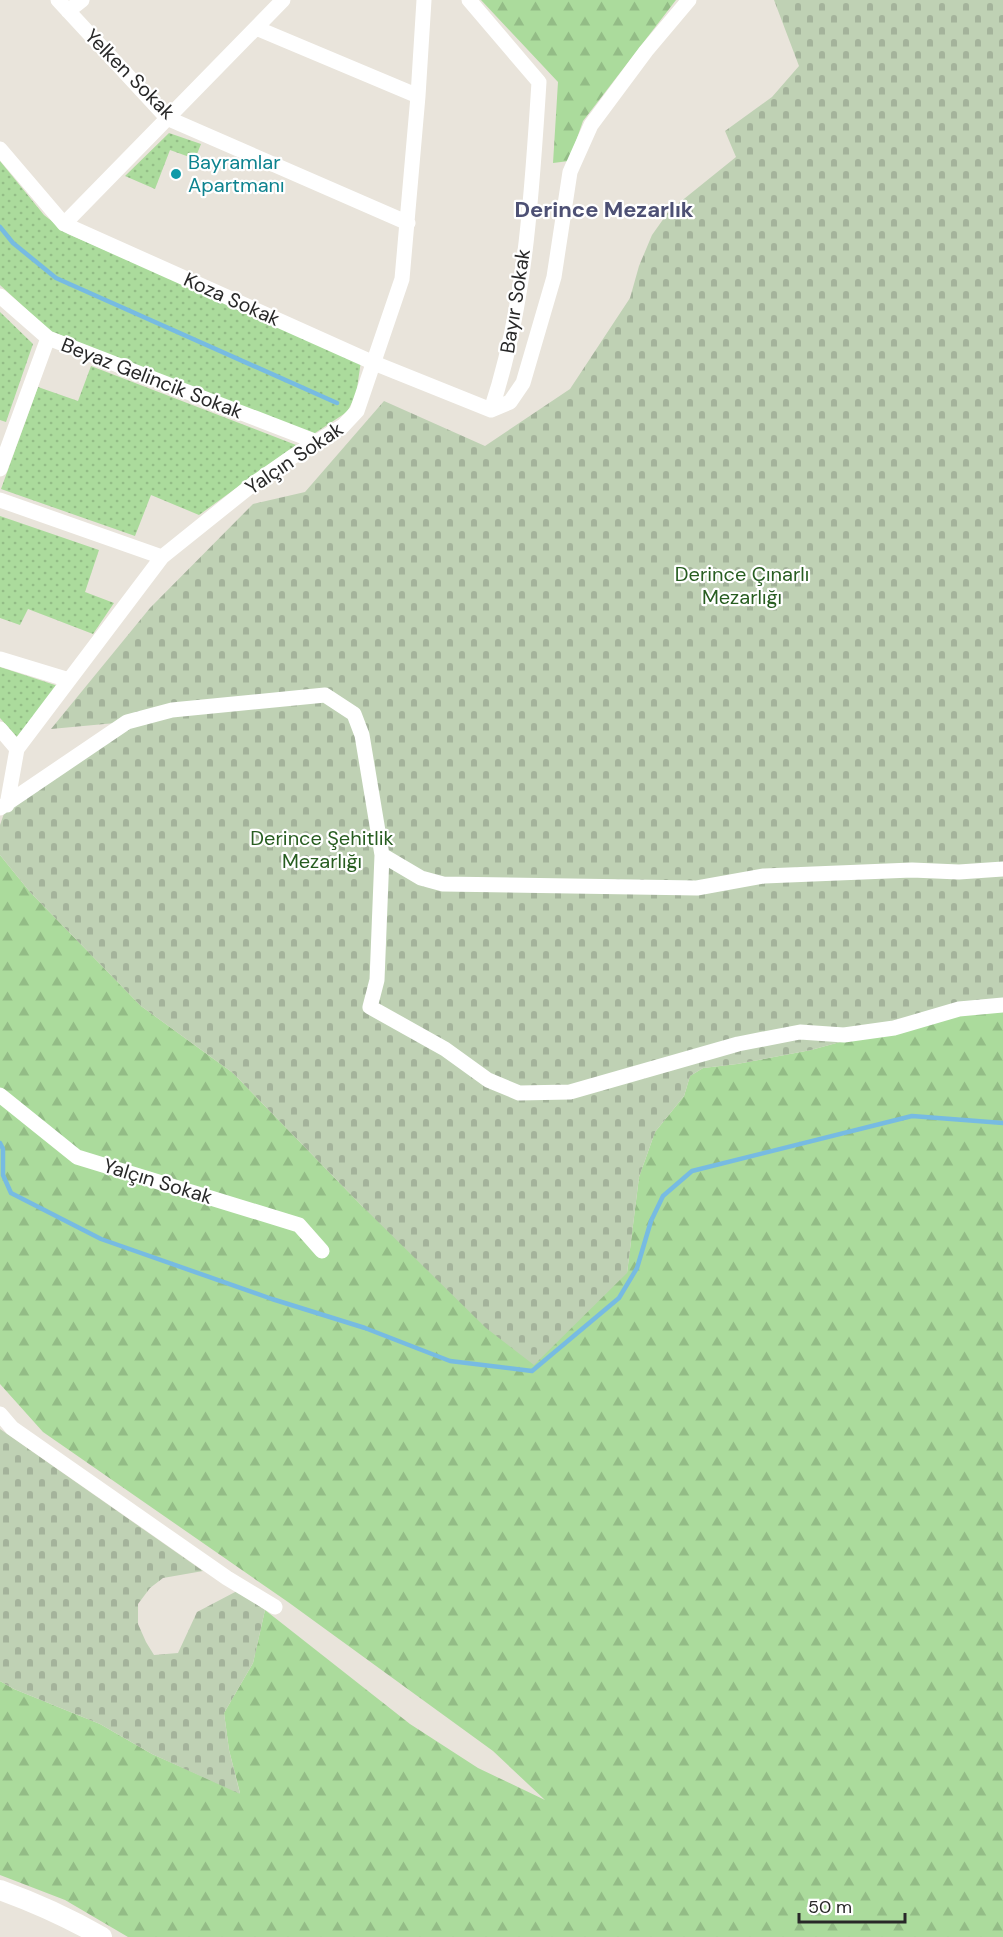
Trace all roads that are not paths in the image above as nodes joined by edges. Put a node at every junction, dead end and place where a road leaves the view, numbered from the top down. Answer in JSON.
{"nodes":[{"id":1,"x":82,"y":0,"type":"edge"},
{"id":2,"x":283,"y":0,"type":"edge"},
{"id":3,"x":424,"y":0,"type":"edge"},
{"id":4,"x":469,"y":0,"type":"edge"},
{"id":5,"x":689,"y":0,"type":"edge"},
{"id":6,"x":63,"y":6,"type":"edge"},
{"id":7,"x":256,"y":28,"type":"junction"},
{"id":8,"x":418,"y":96,"type":"junction"},
{"id":9,"x":167,"y":118,"type":"junction"},
{"id":10,"x":0,"y":149,"type":"edge"},
{"id":11,"x":408,"y":223,"type":"junction"},
{"id":12,"x":64,"y":224,"type":"junction"},
{"id":13,"x":0,"y":296,"type":"edge"},
{"id":14,"x":48,"y":338,"type":"junction"},
{"id":15,"x":374,"y":363,"type":"junction"},
{"id":16,"x":491,"y":410,"type":"junction"},
{"id":17,"x":317,"y":442,"type":"junction"},
{"id":18,"x":0,"y":469,"type":"edge"},
{"id":19,"x":0,"y":500,"type":"edge"},
{"id":20,"x":162,"y":557,"type":"junction"},
{"id":21,"x":0,"y":659,"type":"edge"},
{"id":22,"x":69,"y":680,"type":"junction"},
{"id":23,"x":0,"y":729,"type":"edge"},
{"id":24,"x":17,"y":749,"type":"junction"},
{"id":25,"x":4,"y":807,"type":"edge"},
{"id":26,"x":382,"y":855,"type":"junction"},
{"id":27,"x":1003,"y":869,"type":"edge"},
{"id":28,"x":1003,"y":1005,"type":"edge"},
{"id":29,"x":0,"y":1095,"type":"edge"},
{"id":30,"x":322,"y":1251,"type":"dead end"},
{"id":31,"x":0,"y":1414,"type":"edge"},
{"id":32,"x":274,"y":1607,"type":"dead end"},
{"id":33,"x":0,"y":1890,"type":"edge"},
{"id":34,"x":102,"y":1937,"type":"edge"}],
"edges":[{"from":1,"to":6,"type":"street"},
{"from":2,"to":7,"type":"street"},
{"from":3,"to":8,"type":"street","name":"Yalçın Sokak"},
{"from":4,"to":16,"type":"street","name":"Bayır Sokak"},
{"from":5,"to":16,"type":"street"},
{"from":6,"to":9,"type":"street","name":"Yelken Sokak"},
{"from":7,"to":8,"type":"street"},
{"from":7,"to":9,"type":"street"},
{"from":8,"to":11,"type":"street","name":"Yalçın Sokak"},
{"from":9,"to":11,"type":"street","name":"Yelken Sokak"},
{"from":9,"to":12,"type":"street"},
{"from":10,"to":12,"type":"street","name":"Koza Sokak"},
{"from":11,"to":15,"type":"street","name":"Yalçın Sokak"},
{"from":12,"to":15,"type":"street","name":"Koza Sokak"},
{"from":13,"to":14,"type":"street","name":"Beyaz Gelincik Sokak"},
{"from":14,"to":17,"type":"street","name":"Beyaz Gelincik Sokak"},
{"from":14,"to":18,"type":"street"},
{"from":15,"to":16,"type":"street","name":"Koza Sokak"},
{"from":15,"to":17,"type":"street","name":"Yalçın Sokak"},
{"from":17,"to":20,"type":"street","name":"Yalçın Sokak"},
{"from":19,"to":20,"type":"street"},
{"from":20,"to":22,"type":"street","name":"Yalçın Sokak"},
{"from":21,"to":22,"type":"street"},
{"from":22,"to":24,"type":"street","name":"Yalçın Sokak"},
{"from":23,"to":24,"type":"street"},
{"from":24,"to":25,"type":"street","name":"Yalçın Sokak"},
{"from":25,"to":26,"type":"street"},
{"from":26,"to":27,"type":"street"},
{"from":26,"to":28,"type":"street"},
{"from":29,"to":30,"type":"street","name":"Yalçın Sokak"},
{"from":31,"to":32,"type":"street"},
{"from":33,"to":34,"type":"street"}]}
